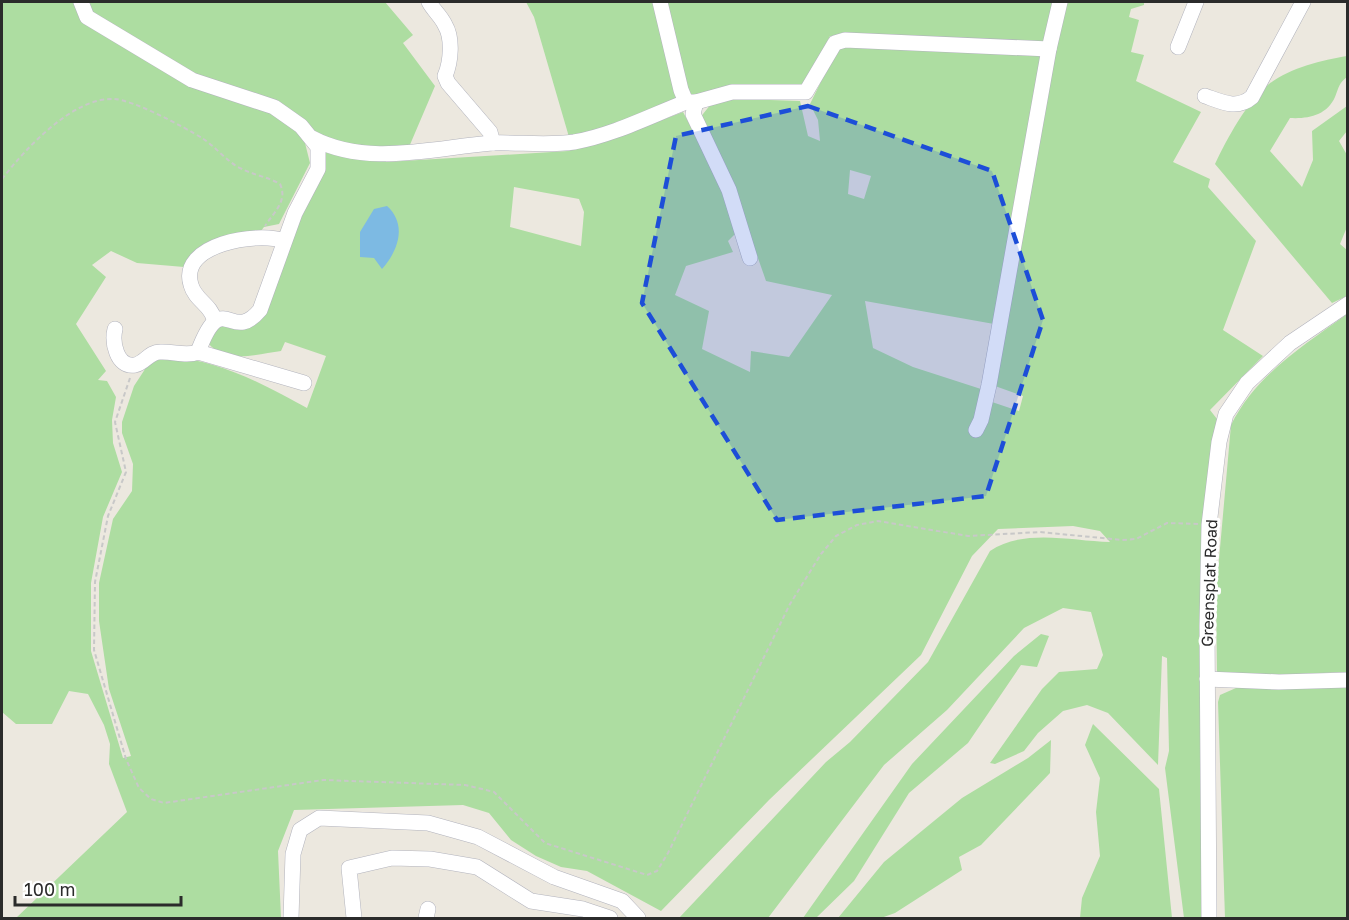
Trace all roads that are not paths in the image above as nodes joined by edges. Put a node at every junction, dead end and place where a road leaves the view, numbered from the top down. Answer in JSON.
{"nodes":[{"id":1,"x":81,"y":2,"type":"edge"},
{"id":2,"x":429,"y":2,"type":"edge"},
{"id":3,"x":660,"y":2,"type":"edge"},
{"id":4,"x":1060,"y":2,"type":"edge"},
{"id":5,"x":1196,"y":2,"type":"edge"},
{"id":6,"x":1303,"y":2,"type":"edge"},
{"id":7,"x":1178,"y":47,"type":"dead end"},
{"id":8,"x":1049,"y":49,"type":"junction"},
{"id":9,"x":1205,"y":96,"type":"dead end"},
{"id":10,"x":691,"y":102,"type":"junction"},
{"id":11,"x":312,"y":138,"type":"junction"},
{"id":12,"x":493,"y":143,"type":"junction"},
{"id":13,"x":352,"y":151,"type":"junction"},
{"id":14,"x":318,"y":169,"type":"junction"},
{"id":15,"x":284,"y":241,"type":"junction"},
{"id":16,"x":750,"y":258,"type":"dead end"},
{"id":17,"x":1347,"y":304,"type":"edge"},
{"id":18,"x":214,"y":319,"type":"junction"},
{"id":19,"x":115,"y":329,"type":"dead end"},
{"id":20,"x":198,"y":352,"type":"junction"},
{"id":21,"x":304,"y":382,"type":"dead end"},
{"id":22,"x":976,"y":430,"type":"dead end"},
{"id":23,"x":1207,"y":679,"type":"junction"},
{"id":24,"x":1347,"y":680,"type":"edge"},
{"id":25,"x":291,"y":918,"type":"edge"},
{"id":26,"x":354,"y":918,"type":"edge"},
{"id":27,"x":610,"y":918,"type":"edge"},
{"id":28,"x":638,"y":918,"type":"edge"},
{"id":29,"x":1209,"y":918,"type":"edge"}],
"edges":[{"from":1,"to":11,"type":"street"},
{"from":2,"to":12,"type":"street"},
{"from":3,"to":10,"type":"street"},
{"from":4,"to":8,"type":"street"},
{"from":5,"to":7,"type":"street"},
{"from":6,"to":9,"type":"street"},
{"from":8,"to":10,"type":"street"},
{"from":8,"to":22,"type":"street"},
{"from":10,"to":12,"type":"street"},
{"from":10,"to":16,"type":"street"},
{"from":11,"to":13,"type":"street"},
{"from":11,"to":14,"type":"street"},
{"from":12,"to":13,"type":"street"},
{"from":13,"to":14,"type":"street"},
{"from":14,"to":15,"type":"street"},
{"from":15,"to":18,"type":"street"},
{"from":15,"to":18,"type":"street"},
{"from":17,"to":23,"type":"street","name":"Greensplat Road"},
{"from":18,"to":20,"type":"street"},
{"from":19,"to":20,"type":"street"},
{"from":20,"to":21,"type":"street"},
{"from":23,"to":24,"type":"street"},
{"from":23,"to":29,"type":"street","name":"Greensplat Road"},
{"from":25,"to":28,"type":"street"},
{"from":26,"to":27,"type":"street"}]}
